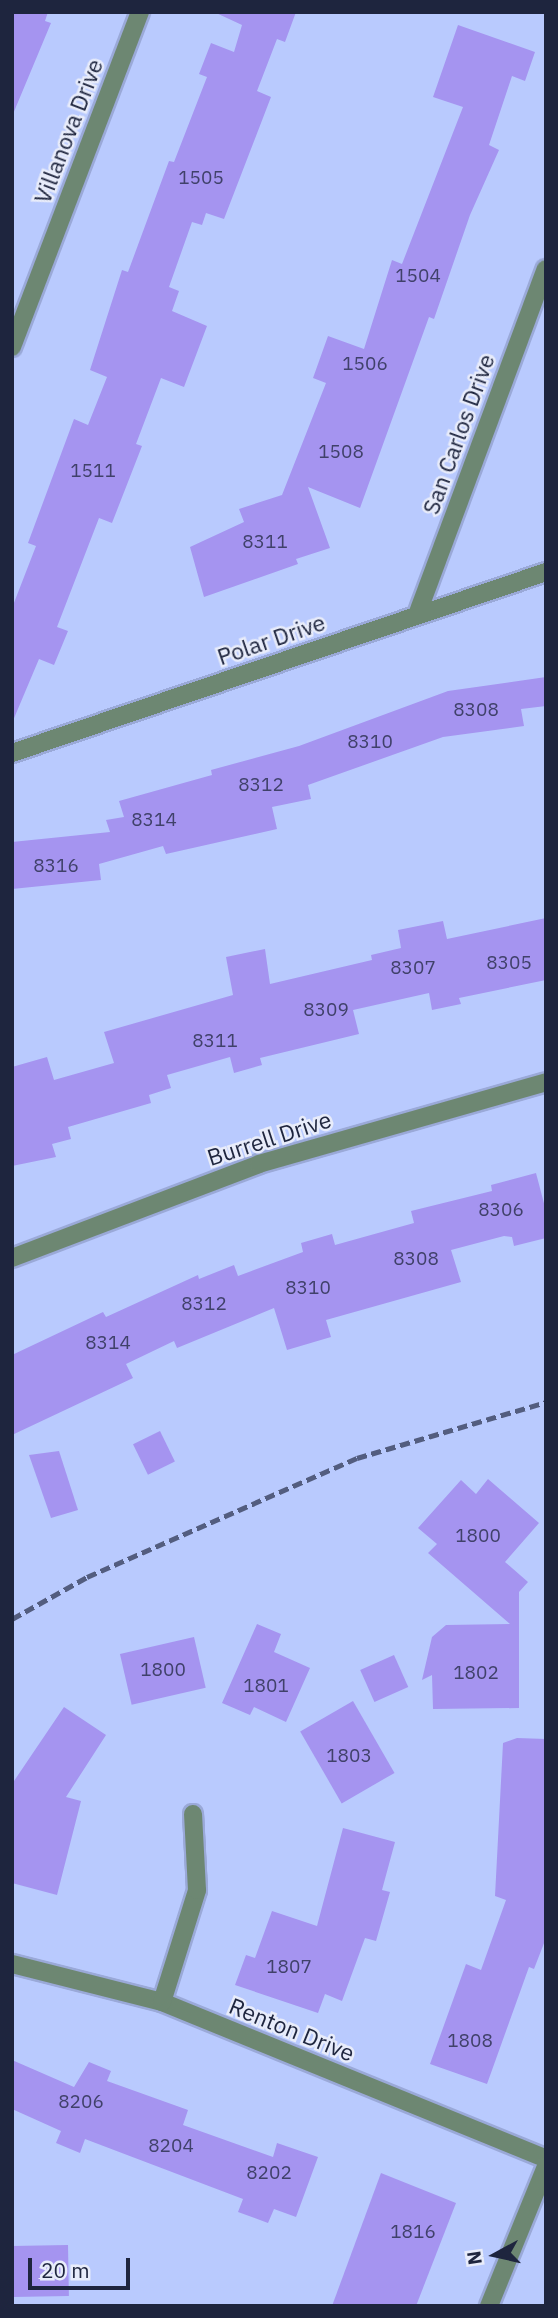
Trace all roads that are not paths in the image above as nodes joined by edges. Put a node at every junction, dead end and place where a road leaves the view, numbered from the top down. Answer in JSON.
{"nodes":[{"id":1,"x":139,"y":12,"type":"edge"},
{"id":2,"x":546,"y":270,"type":"edge"},
{"id":3,"x":12,"y":347,"type":"edge"},
{"id":4,"x":546,"y":572,"type":"edge"},
{"id":5,"x":417,"y":615,"type":"junction"},
{"id":6,"x":12,"y":753,"type":"edge"},
{"id":7,"x":546,"y":1082,"type":"edge"},
{"id":8,"x":12,"y":1258,"type":"edge"},
{"id":9,"x":193,"y":1814,"type":"dead end"},
{"id":10,"x":12,"y":1964,"type":"edge"},
{"id":11,"x":162,"y":2002,"type":"junction"},
{"id":12,"x":546,"y":2159,"type":"edge"},
{"id":13,"x":546,"y":2166,"type":"edge"},
{"id":14,"x":489,"y":2306,"type":"edge"}],
"edges":[{"from":1,"to":3,"type":"street","name":"Villanova Drive"},
{"from":2,"to":5,"type":"street","name":"San Carlos Drive"},
{"from":4,"to":5,"type":"street","name":"Polar Drive"},
{"from":5,"to":6,"type":"street","name":"Polar Drive"},
{"from":7,"to":8,"type":"street","name":"Burrell Drive"},
{"from":9,"to":11,"type":"street"},
{"from":10,"to":11,"type":"street","name":"Renton Drive"},
{"from":11,"to":12,"type":"street","name":"Renton Drive"},
{"from":13,"to":14,"type":"street"}]}
